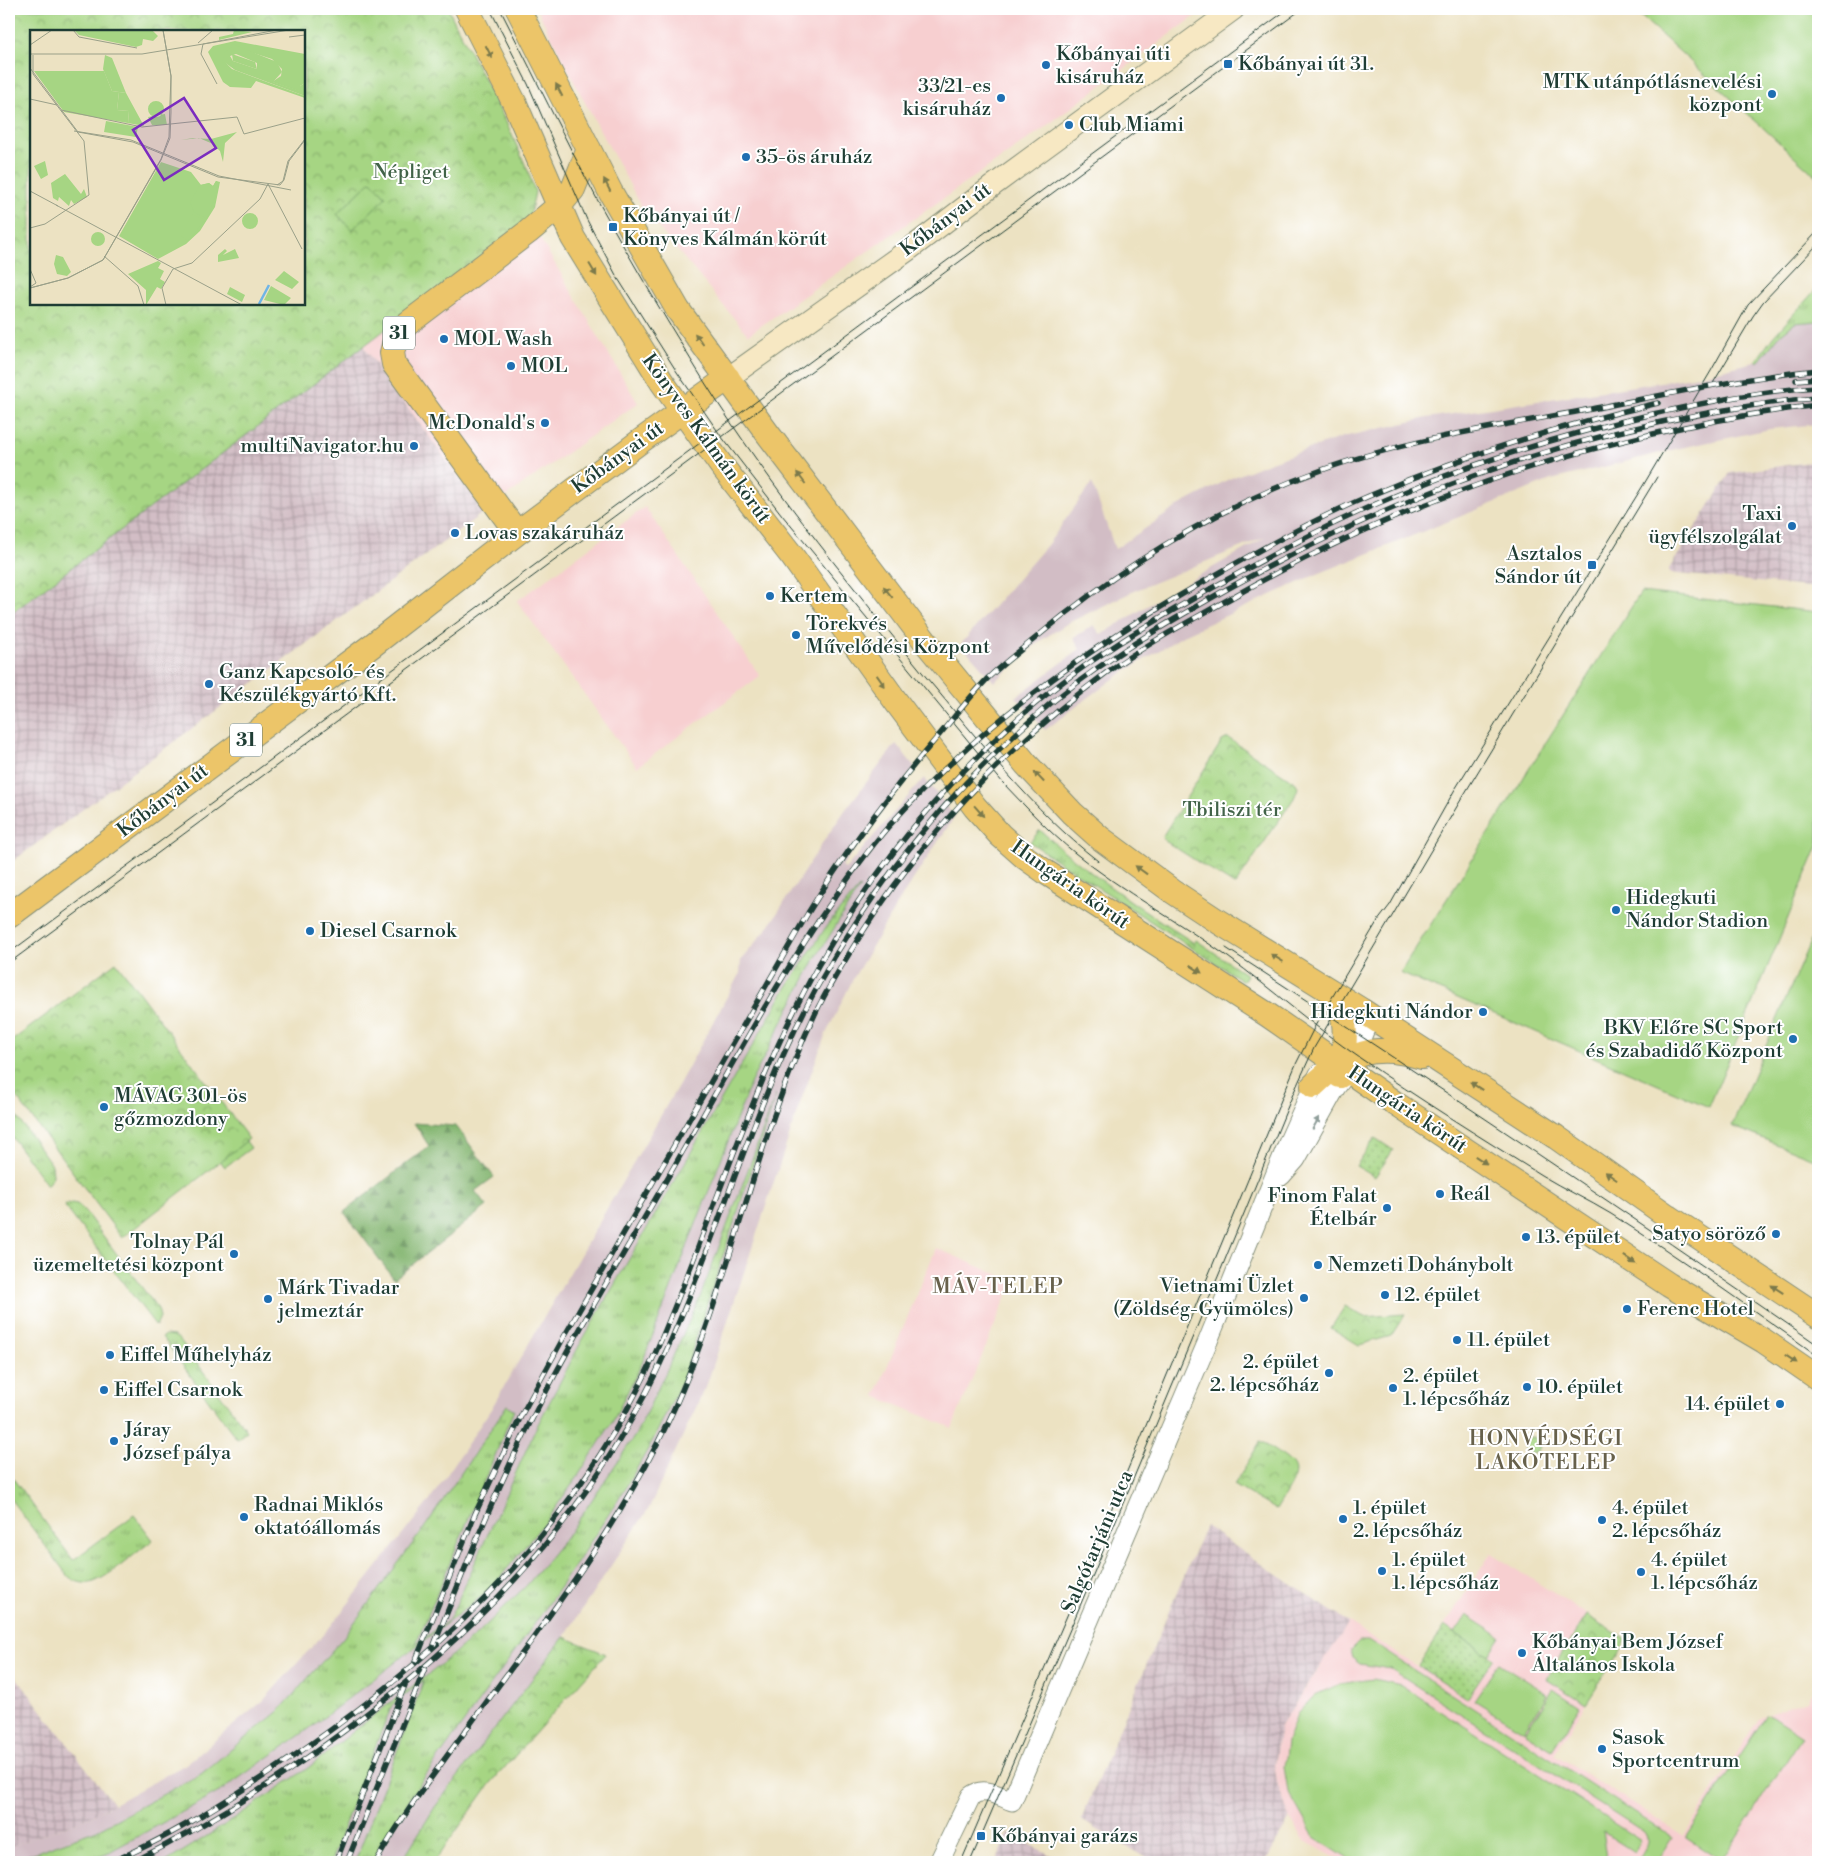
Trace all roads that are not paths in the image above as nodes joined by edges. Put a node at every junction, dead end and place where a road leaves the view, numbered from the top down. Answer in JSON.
{"nodes":[{"id":1,"x":467,"y":9,"type":"edge"},
{"id":2,"x":518,"y":9,"type":"edge"},
{"id":3,"x":1234,"y":9,"type":"edge"},
{"id":4,"x":589,"y":149,"type":"junction"},
{"id":5,"x":559,"y":206,"type":"junction"},
{"id":6,"x":728,"y":378,"type":"junction"},
{"id":7,"x":682,"y":411,"type":"junction"},
{"id":8,"x":517,"y":533,"type":"junction"},
{"id":9,"x":1000,"y":835,"type":"joint"},
{"id":10,"x":9,"y":916,"type":"edge"},
{"id":11,"x":1325,"y":987,"type":"junction"},
{"id":12,"x":1370,"y":1016,"type":"junction"},
{"id":13,"x":1346,"y":1035,"type":"junction"},
{"id":14,"x":1440,"y":1062,"type":"junction"},
{"id":15,"x":1336,"y":1066,"type":"junction"},
{"id":16,"x":1818,"y":1316,"type":"edge"},
{"id":17,"x":1818,"y":1378,"type":"edge"},
{"id":18,"x":939,"y":1862,"type":"edge"}],
"edges":[{"from":1,"to":5,"type":"main road","name":"Könyves Kálmán körút","one_way":true},
{"from":4,"to":2,"type":"main road","one_way":true},
{"from":3,"to":6,"type":"main road","name":"Kőbányai út"},
{"from":4,"to":5,"type":"main road","number":"31"},
{"from":6,"to":4,"type":"main road","one_way":true},
{"from":5,"to":7,"type":"main road","name":"Könyves Kálmán körút","one_way":true},
{"from":5,"to":8,"type":"main road","number":"31"},
{"from":6,"to":7,"type":"main road","name":"Kőbányai út","number":"31"},
{"from":11,"to":6,"type":"main road","one_way":true},
{"from":7,"to":8,"type":"main road","name":"Kőbányai út","number":"31"},
{"from":7,"to":9,"type":"main road","name":"Könyves Kálmán körút","one_way":true},
{"from":8,"to":10,"type":"main road","name":"Kőbányai út","number":"31"},
{"from":9,"to":15,"type":"main road","name":"Hungária körút","one_way":true},
{"from":11,"to":12,"type":"main road"},
{"from":11,"to":13,"type":"main road"},
{"from":11,"to":15,"type":"main road"},
{"from":12,"to":13,"type":"main road"},
{"from":12,"to":14,"type":"main road"},
{"from":12,"to":15,"type":"street","name":"Salgótarjáni utca"},
{"from":13,"to":15,"type":"main road"},
{"from":14,"to":15,"type":"main road"},
{"from":16,"to":14,"type":"main road","one_way":true},
{"from":15,"to":17,"type":"main road","name":"Hungária körút","one_way":true},
{"from":15,"to":18,"type":"street","name":"Salgótarjáni utca"}]}
